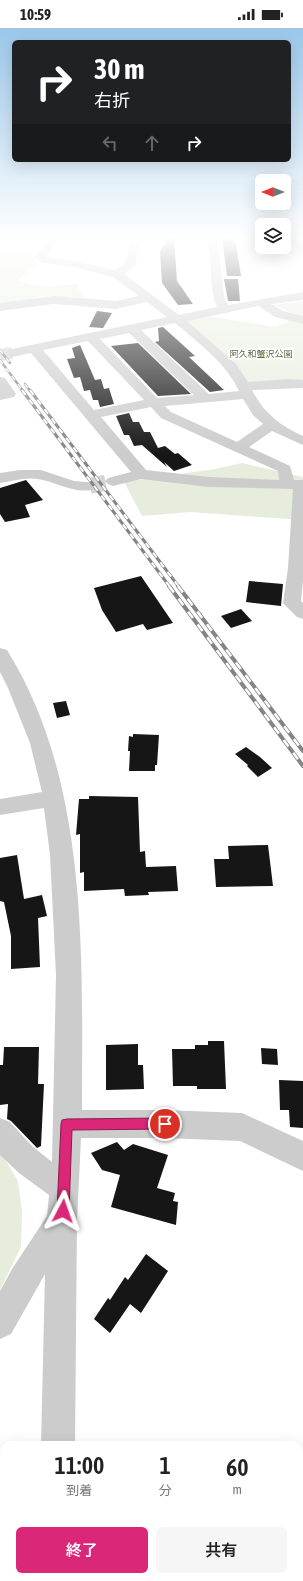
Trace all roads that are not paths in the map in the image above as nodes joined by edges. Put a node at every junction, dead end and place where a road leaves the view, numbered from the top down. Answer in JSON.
{"nodes":[{"id":1,"x":166,"y":310,"type":"edge"},
{"id":2,"x":222,"y":310,"type":"edge"},
{"id":3,"x":271,"y":310,"type":"edge"},
{"id":4,"x":178,"y":319,"type":"junction"},
{"id":5,"x":303,"y":320,"type":"edge"},
{"id":6,"x":132,"y":328,"type":"junction"},
{"id":7,"x":91,"y":337,"type":"junction"},
{"id":8,"x":34,"y":348,"type":"junction"},
{"id":9,"x":12,"y":353,"type":"tunnel mouth"},
{"id":10,"x":0,"y":381,"type":"edge"},
{"id":11,"x":303,"y":384,"type":"edge"},
{"id":12,"x":245,"y":390,"type":"junction"},
{"id":13,"x":0,"y":396,"type":"edge"},
{"id":14,"x":205,"y":398,"type":"junction"},
{"id":15,"x":156,"y":402,"type":"junction"},
{"id":16,"x":92,"y":415,"type":"junction"},
{"id":17,"x":271,"y":425,"type":"junction"},
{"id":18,"x":303,"y":441,"type":"edge"},
{"id":19,"x":238,"y":448,"type":"junction"},
{"id":20,"x":141,"y":474,"type":"junction"},
{"id":21,"x":0,"y":478,"type":"edge"},
{"id":22,"x":113,"y":481,"type":"tunnel mouth"},
{"id":23,"x":297,"y":485,"type":"edge"},
{"id":24,"x":90,"y":486,"type":"tunnel mouth"},
{"id":25,"x":303,"y":613,"type":"edge"},
{"id":26,"x":0,"y":654,"type":"edge"},
{"id":27,"x":54,"y":798,"type":"junction"},
{"id":28,"x":0,"y":807,"type":"edge"},
{"id":29,"x":67,"y":1124,"type":"junction"},
{"id":30,"x":0,"y":1132,"type":"edge"},
{"id":31,"x":303,"y":1156,"type":"edge"},
{"id":32,"x":64,"y":1188,"type":"junction"},
{"id":33,"x":62,"y":1221,"type":"junction"},
{"id":34,"x":0,"y":1323,"type":"edge"},
{"id":35,"x":58,"y":1441,"type":"edge"}],
"edges":[{"from":1,"to":4,"type":"street"},
{"from":2,"to":4,"type":"street"},
{"from":3,"to":5,"type":"street"},
{"from":4,"to":6,"type":"street"},
{"from":4,"to":12,"type":"street"},
{"from":6,"to":7,"type":"street"},
{"from":6,"to":14,"type":"street"},
{"from":7,"to":8,"type":"street"},
{"from":7,"to":15,"type":"street"},
{"from":8,"to":9,"type":"street"},
{"from":8,"to":16,"type":"street"},
{"from":10,"to":13,"type":"street"},
{"from":11,"to":12,"type":"street"},
{"from":12,"to":14,"type":"street"},
{"from":12,"to":17,"type":"street"},
{"from":14,"to":15,"type":"street"},
{"from":15,"to":16,"type":"street"},
{"from":15,"to":19,"type":"street"},
{"from":16,"to":20,"type":"street"},
{"from":17,"to":18,"type":"street"},
{"from":17,"to":19,"type":"street"},
{"from":19,"to":23,"type":"street"},
{"from":20,"to":22,"type":"street"},
{"from":20,"to":23,"type":"street"},
{"from":21,"to":24,"type":"street"},
{"from":23,"to":25,"type":"street"},
{"from":26,"to":27,"type":"street"},
{"from":27,"to":28,"type":"street"},
{"from":27,"to":29,"type":"street"},
{"from":29,"to":31,"type":"street"},
{"from":29,"to":32,"type":"street"},
{"from":30,"to":32,"type":"street"},
{"from":32,"to":33,"type":"street"},
{"from":33,"to":34,"type":"street"},
{"from":33,"to":35,"type":"street"}]}
